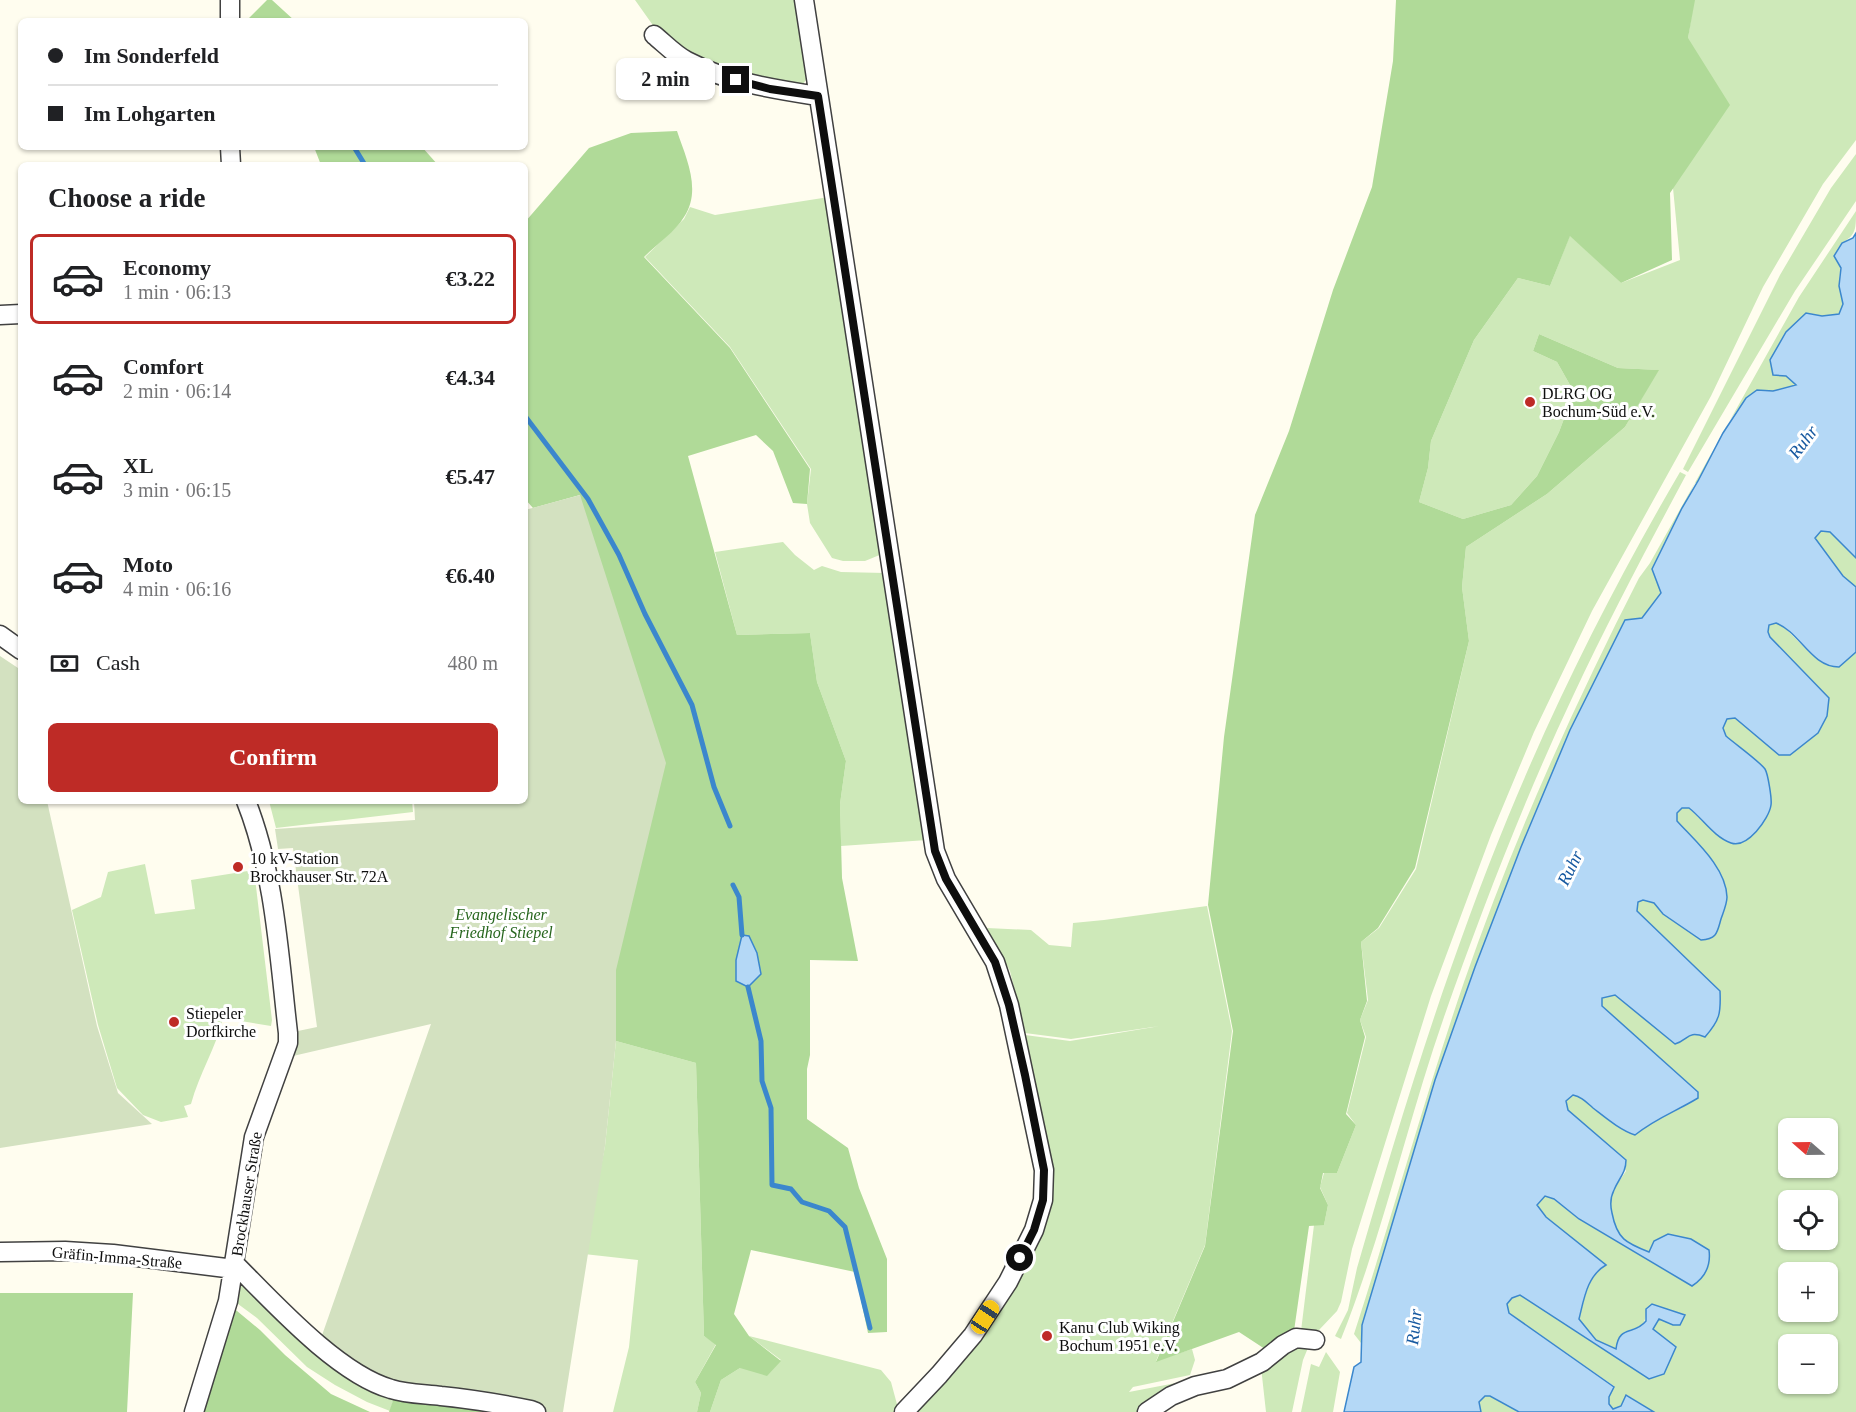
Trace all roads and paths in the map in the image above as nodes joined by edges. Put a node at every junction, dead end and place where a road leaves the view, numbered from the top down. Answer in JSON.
{"nodes":[{"id":1,"x":230,"y":0,"type":"edge"},
{"id":2,"x":804,"y":0,"type":"edge"},
{"id":3,"x":230,"y":18,"type":"edge"},
{"id":4,"x":654,"y":35,"type":"dead end"},
{"id":5,"x":818,"y":96,"type":"junction"},
{"id":6,"x":18,"y":314,"type":"edge"},
{"id":7,"x":0,"y":315,"type":"edge"},
{"id":8,"x":0,"y":635,"type":"edge"},
{"id":9,"x":18,"y":648,"type":"edge"},
{"id":10,"x":247,"y":804,"type":"edge"},
{"id":11,"x":0,"y":1252,"type":"edge"},
{"id":12,"x":235,"y":1266,"type":"junction"},
{"id":13,"x":1315,"y":1340,"type":"dead end"},
{"id":14,"x":194,"y":1412,"type":"edge"},
{"id":15,"x":536,"y":1412,"type":"edge"},
{"id":16,"x":904,"y":1412,"type":"edge"},
{"id":17,"x":1147,"y":1412,"type":"edge"}],
"edges":[{"from":1,"to":3,"type":"street"},
{"from":2,"to":5,"type":"street"},
{"from":4,"to":5,"type":"street"},
{"from":5,"to":16,"type":"street"},
{"from":6,"to":7,"type":"street"},
{"from":8,"to":9,"type":"street"},
{"from":10,"to":12,"type":"street","name":"Brockhauser Straße"},
{"from":11,"to":12,"type":"street","name":"Gräfin-Imma-Straße"},
{"from":12,"to":14,"type":"street","name":"Brockhauser Straße"},
{"from":12,"to":15,"type":"street"},
{"from":13,"to":17,"type":"street"}]}
